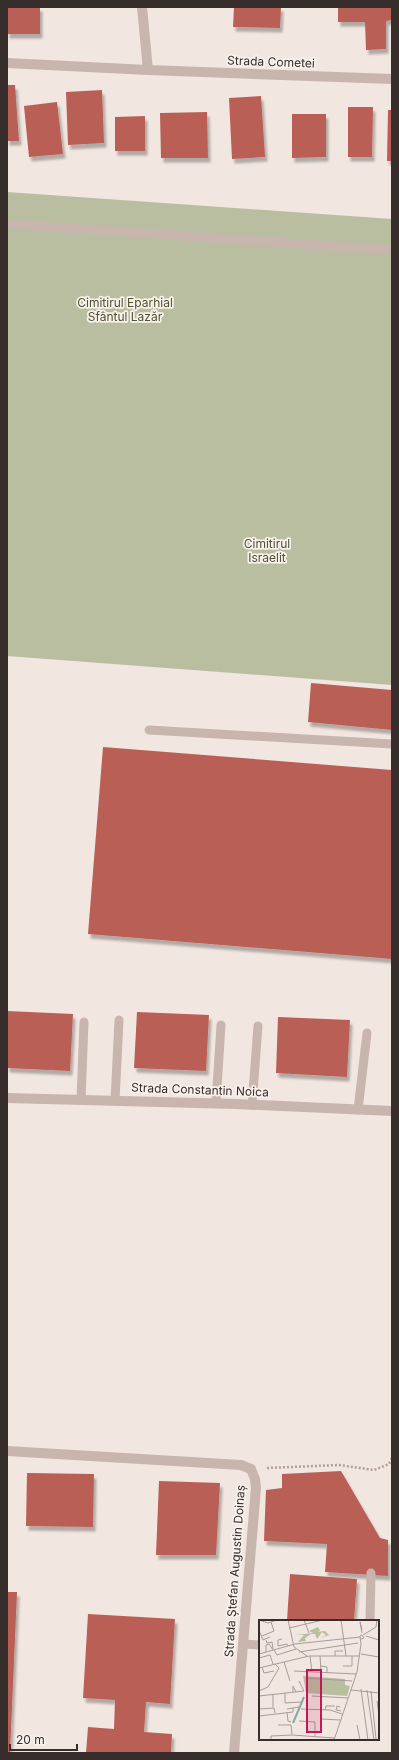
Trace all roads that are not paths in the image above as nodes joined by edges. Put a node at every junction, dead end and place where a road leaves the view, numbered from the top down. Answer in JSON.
{"nodes":[{"id":1,"x":142,"y":7,"type":"edge"},
{"id":2,"x":7,"y":62,"type":"edge"},
{"id":3,"x":148,"y":70,"type":"junction"},
{"id":4,"x":392,"y":79,"type":"edge"},
{"id":5,"x":7,"y":224,"type":"edge"},
{"id":6,"x":392,"y":250,"type":"edge"},
{"id":7,"x":149,"y":730,"type":"dead end"},
{"id":8,"x":392,"y":744,"type":"edge"},
{"id":9,"x":119,"y":1020,"type":"dead end"},
{"id":10,"x":84,"y":1022,"type":"dead end"},
{"id":11,"x":221,"y":1025,"type":"dead end"},
{"id":12,"x":258,"y":1026,"type":"dead end"},
{"id":13,"x":366,"y":1033,"type":"dead end"},
{"id":14,"x":7,"y":1098,"type":"edge"},
{"id":15,"x":81,"y":1100,"type":"junction"},
{"id":16,"x":115,"y":1101,"type":"junction"},
{"id":17,"x":216,"y":1103,"type":"junction"},
{"id":18,"x":252,"y":1104,"type":"junction"},
{"id":19,"x":358,"y":1110,"type":"junction"},
{"id":20,"x":392,"y":1111,"type":"edge"},
{"id":21,"x":7,"y":1451,"type":"edge"},
{"id":22,"x":371,"y":1574,"type":"dead end"},
{"id":23,"x":370,"y":1620,"type":"edge"},
{"id":24,"x":243,"y":1644,"type":"junction"},
{"id":25,"x":259,"y":1645,"type":"edge"},
{"id":26,"x":234,"y":1753,"type":"edge"}],
"edges":[{"from":1,"to":3,"type":"street"},
{"from":2,"to":3,"type":"street","name":"Strada Cometei"},
{"from":3,"to":4,"type":"street","name":"Strada Cometei"},
{"from":5,"to":6,"type":"lane"},
{"from":7,"to":8,"type":"lane"},
{"from":9,"to":16,"type":"lane"},
{"from":10,"to":15,"type":"lane"},
{"from":11,"to":17,"type":"lane"},
{"from":12,"to":18,"type":"lane"},
{"from":13,"to":19,"type":"lane"},
{"from":14,"to":15,"type":"street","name":"Strada Constantin Noica"},
{"from":15,"to":16,"type":"street","name":"Strada Constantin Noica"},
{"from":16,"to":17,"type":"street","name":"Strada Constantin Noica"},
{"from":17,"to":18,"type":"street","name":"Strada Constantin Noica"},
{"from":18,"to":19,"type":"street","name":"Strada Constantin Noica"},
{"from":19,"to":20,"type":"street","name":"Strada Constantin Noica"},
{"from":21,"to":24,"type":"street","name":"Strada Ștefan Augustin Doinaș"},
{"from":22,"to":23,"type":"lane"},
{"from":24,"to":25,"type":"lane"},
{"from":24,"to":26,"type":"street","name":"Strada Ștefan Augustin Doinaș"}]}
